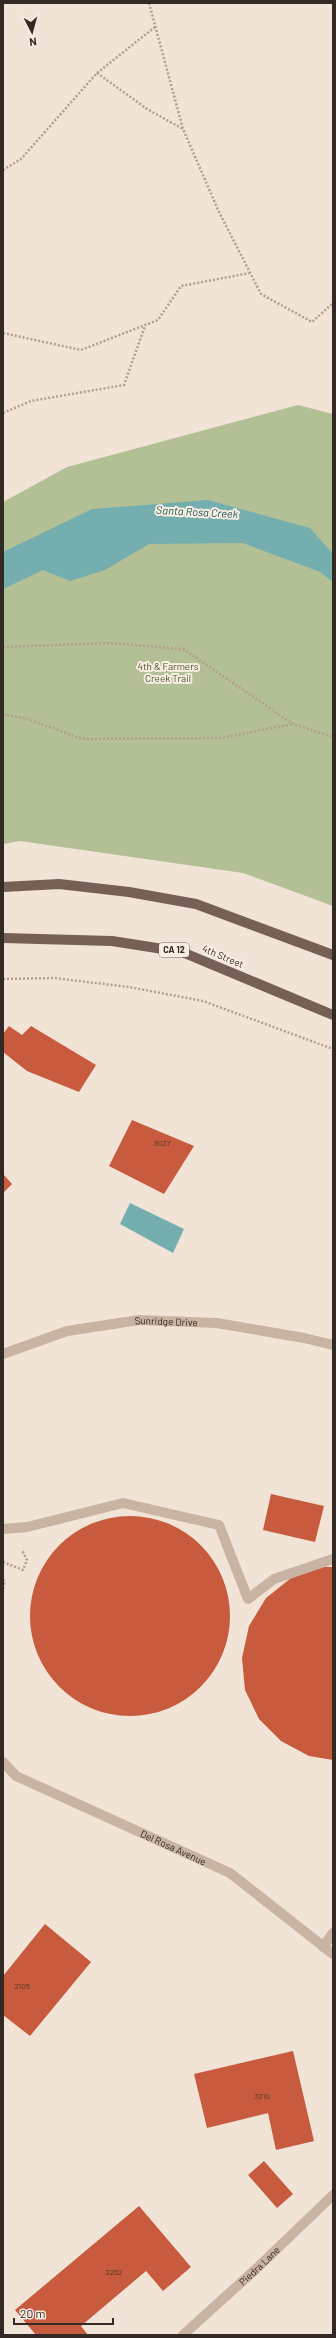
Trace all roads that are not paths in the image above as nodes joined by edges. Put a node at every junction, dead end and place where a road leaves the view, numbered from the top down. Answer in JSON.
{"nodes":[{"id":1,"x":3,"y":887,"type":"edge"},
{"id":2,"x":3,"y":938,"type":"edge"},
{"id":3,"x":333,"y":955,"type":"edge"},
{"id":4,"x":333,"y":1015,"type":"edge"},
{"id":5,"x":333,"y":1345,"type":"edge"},
{"id":6,"x":3,"y":1354,"type":"edge"},
{"id":7,"x":3,"y":1529,"type":"edge"},
{"id":8,"x":333,"y":1559,"type":"edge"},
{"id":9,"x":3,"y":1762,"type":"edge"},
{"id":10,"x":333,"y":1933,"type":"edge"},
{"id":11,"x":323,"y":1946,"type":"junction"},
{"id":12,"x":333,"y":1954,"type":"edge"},
{"id":13,"x":333,"y":2195,"type":"edge"},
{"id":14,"x":183,"y":2335,"type":"edge"}],
"edges":[{"from":1,"to":3,"type":"main road"},
{"from":2,"to":4,"type":"main road","name":"4th Street","number":"CA 12"},
{"from":5,"to":6,"type":"street","name":"Sunridge Drive"},
{"from":7,"to":8,"type":"street"},
{"from":9,"to":11,"type":"street","name":"Del Rosa Avenue"},
{"from":10,"to":11,"type":"street"},
{"from":11,"to":12,"type":"street","name":"Del Rosa Avenue"},
{"from":13,"to":14,"type":"street","name":"Piedra Lane"}]}
